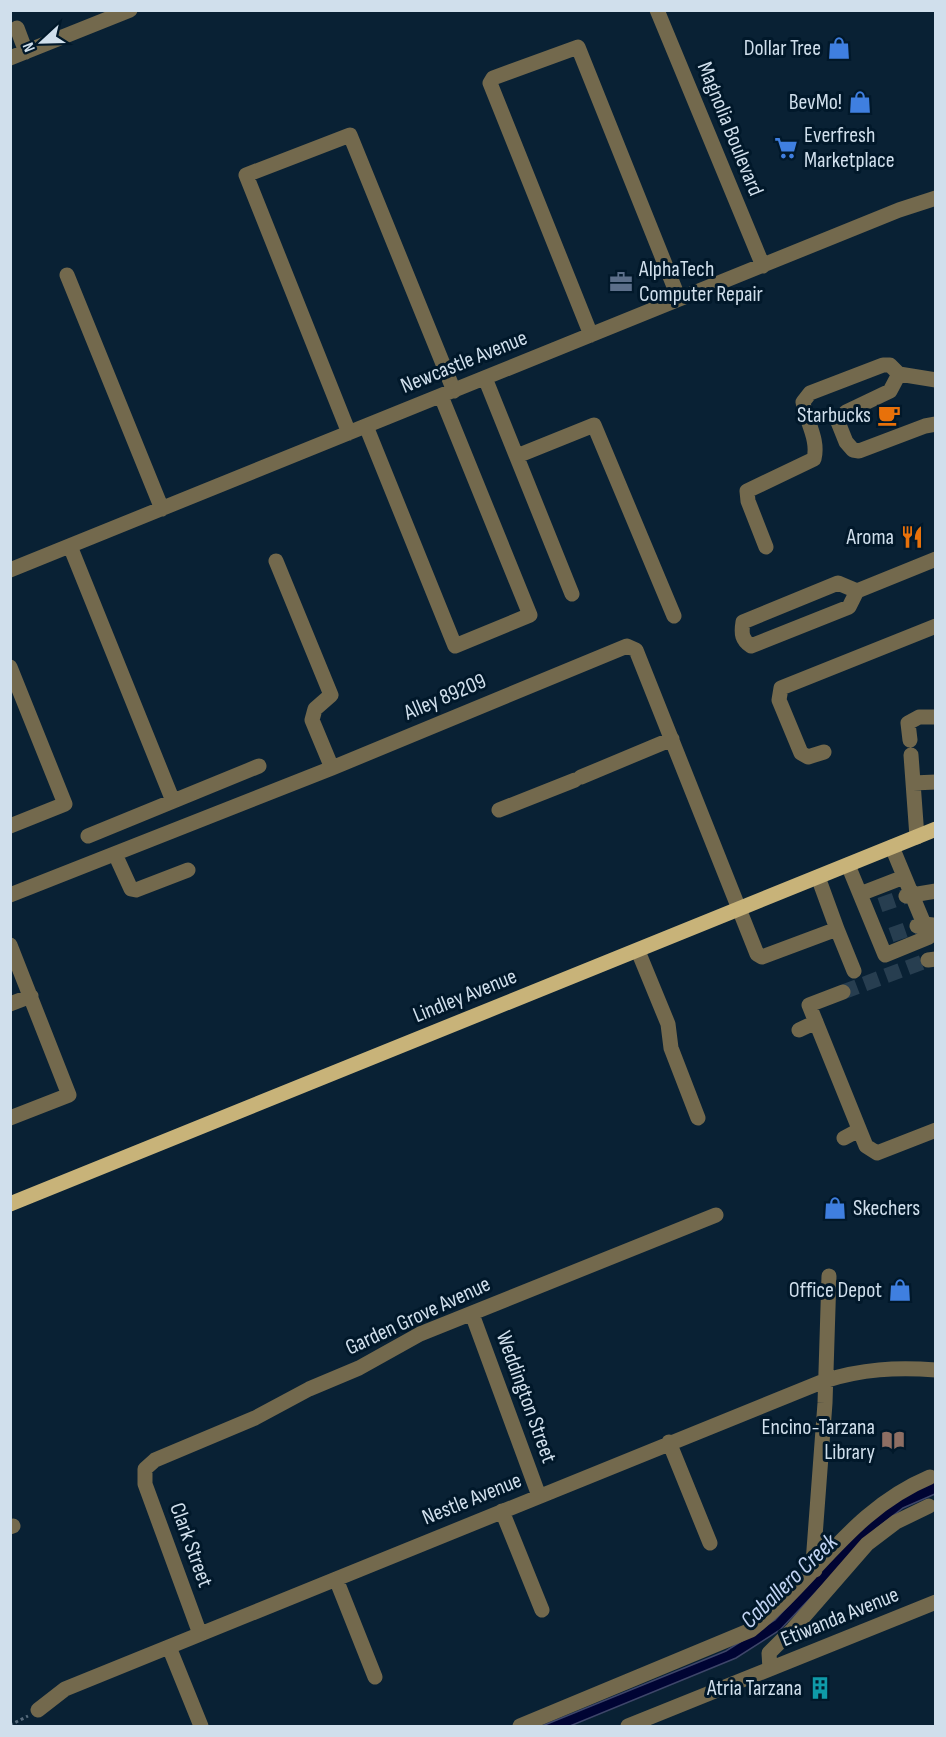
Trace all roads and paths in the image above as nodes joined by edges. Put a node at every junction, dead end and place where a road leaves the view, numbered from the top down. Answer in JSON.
{"nodes":[{"id":1,"x":129,"y":10,"type":"edge"},
{"id":2,"x":657,"y":10,"type":"edge"},
{"id":3,"x":17,"y":28,"type":"dead end"},
{"id":4,"x":26,"y":52,"type":"junction"},
{"id":5,"x":10,"y":58,"type":"edge"},
{"id":6,"x":936,"y":198,"type":"edge"},
{"id":7,"x":762,"y":266,"type":"junction"},
{"id":8,"x":67,"y":275,"type":"dead end"},
{"id":9,"x":679,"y":299,"type":"junction"},
{"id":10,"x":591,"y":334,"type":"junction"},
{"id":11,"x":899,"y":374,"type":"junction"},
{"id":12,"x":485,"y":378,"type":"junction"},
{"id":13,"x":936,"y":380,"type":"edge"},
{"id":14,"x":448,"y":393,"type":"junction"},
{"id":15,"x":936,"y":424,"type":"edge"},
{"id":16,"x":366,"y":426,"type":"junction"},
{"id":17,"x":349,"y":433,"type":"junction"},
{"id":18,"x":517,"y":456,"type":"junction"},
{"id":19,"x":162,"y":509,"type":"junction"},
{"id":20,"x":70,"y":546,"type":"junction"},
{"id":21,"x":766,"y":548,"type":"dead end"},
{"id":22,"x":936,"y":559,"type":"edge"},
{"id":23,"x":276,"y":561,"type":"dead end"},
{"id":24,"x":10,"y":570,"type":"edge"},
{"id":25,"x":857,"y":591,"type":"junction"},
{"id":26,"x":572,"y":594,"type":"dead end"},
{"id":27,"x":674,"y":616,"type":"dead end"},
{"id":28,"x":936,"y":626,"type":"edge"},
{"id":29,"x":10,"y":667,"type":"edge"},
{"id":30,"x":936,"y":717,"type":"edge"},
{"id":31,"x":672,"y":739,"type":"junction"},
{"id":32,"x":824,"y":752,"type":"dead end"},
{"id":33,"x":259,"y":766,"type":"dead end"},
{"id":34,"x":332,"y":768,"type":"junction"},
{"id":35,"x":936,"y":782,"type":"edge"},
{"id":36,"x":913,"y":783,"type":"junction"},
{"id":37,"x":173,"y":801,"type":"junction"},
{"id":38,"x":499,"y":810,"type":"dead end"},
{"id":39,"x":10,"y":826,"type":"edge"},
{"id":40,"x":936,"y":829,"type":"edge"},
{"id":41,"x":88,"y":836,"type":"dead end"},
{"id":42,"x":917,"y":837,"type":"junction"},
{"id":43,"x":892,"y":847,"type":"junction"},
{"id":44,"x":115,"y":854,"type":"junction"},
{"id":45,"x":848,"y":865,"type":"junction"},
{"id":46,"x":188,"y":870,"type":"dead end"},
{"id":47,"x":818,"y":877,"type":"junction"},
{"id":48,"x":904,"y":877,"type":"junction"},
{"id":49,"x":936,"y":891,"type":"edge"},
{"id":50,"x":860,"y":894,"type":"junction"},
{"id":51,"x":10,"y":895,"type":"edge"},
{"id":52,"x":909,"y":895,"type":"junction"},
{"id":53,"x":739,"y":910,"type":"junction"},
{"id":54,"x":925,"y":925,"type":"edge"},
{"id":55,"x":837,"y":929,"type":"junction"},
{"id":56,"x":10,"y":945,"type":"edge"},
{"id":57,"x":638,"y":951,"type":"junction"},
{"id":58,"x":854,"y":971,"type":"dead end"},
{"id":59,"x":843,"y":992,"type":"tunnel mouth"},
{"id":60,"x":31,"y":996,"type":"junction"},
{"id":61,"x":10,"y":1004,"type":"edge"},
{"id":62,"x":816,"y":1022,"type":"junction"},
{"id":63,"x":800,"y":1030,"type":"dead end"},
{"id":64,"x":10,"y":1118,"type":"edge"},
{"id":65,"x":698,"y":1118,"type":"dead end"},
{"id":66,"x":860,"y":1130,"type":"junction"},
{"id":67,"x":936,"y":1130,"type":"edge"},
{"id":68,"x":844,"y":1138,"type":"dead end"},
{"id":69,"x":10,"y":1204,"type":"edge"},
{"id":70,"x":716,"y":1215,"type":"dead end"},
{"id":71,"x":828,"y":1276,"type":"dead end"},
{"id":72,"x":472,"y":1314,"type":"junction"},
{"id":73,"x":936,"y":1370,"type":"edge"},
{"id":74,"x":824,"y":1381,"type":"junction"},
{"id":75,"x":669,"y":1442,"type":"junction"},
{"id":76,"x":145,"y":1469,"type":"joint"},
{"id":77,"x":930,"y":1477,"type":"dead end"},
{"id":78,"x":539,"y":1496,"type":"junction"},
{"id":79,"x":929,"y":1506,"type":"dead end"},
{"id":80,"x":502,"y":1510,"type":"junction"},
{"id":81,"x":710,"y":1543,"type":"dead end"},
{"id":82,"x":815,"y":1570,"type":"junction"},
{"id":83,"x":336,"y":1579,"type":"junction"},
{"id":84,"x":936,"y":1602,"type":"edge"},
{"id":85,"x":542,"y":1610,"type":"dead end"},
{"id":86,"x":200,"y":1634,"type":"junction"},
{"id":87,"x":169,"y":1647,"type":"junction"},
{"id":88,"x":770,"y":1669,"type":"junction"},
{"id":89,"x":375,"y":1677,"type":"dead end"},
{"id":90,"x":38,"y":1710,"type":"dead end"},
{"id":91,"x":201,"y":1726,"type":"edge"},
{"id":92,"x":520,"y":1726,"type":"edge"},
{"id":93,"x":628,"y":1726,"type":"edge"}],
"edges":[{"from":1,"to":4,"type":"street"},
{"from":2,"to":7,"type":"street","name":"Magnolia Boulevard"},
{"from":3,"to":4,"type":"street"},
{"from":4,"to":5,"type":"street"},
{"from":6,"to":7,"type":"street","name":"Newcastle Avenue"},
{"from":7,"to":9,"type":"street","name":"Newcastle Avenue"},
{"from":8,"to":19,"type":"street"},
{"from":9,"to":10,"type":"street","name":"Newcastle Avenue"},
{"from":9,"to":10,"type":"street"},
{"from":10,"to":12,"type":"street","name":"Newcastle Avenue"},
{"from":11,"to":13,"type":"street"},
{"from":11,"to":15,"type":"street"},
{"from":11,"to":21,"type":"street"},
{"from":12,"to":14,"type":"street","name":"Newcastle Avenue"},
{"from":12,"to":18,"type":"street"},
{"from":14,"to":16,"type":"street","name":"Newcastle Avenue"},
{"from":14,"to":16,"type":"street"},
{"from":14,"to":17,"type":"street"},
{"from":16,"to":17,"type":"street","name":"Newcastle Avenue"},
{"from":17,"to":19,"type":"street","name":"Newcastle Avenue"},
{"from":18,"to":26,"type":"street"},
{"from":18,"to":27,"type":"street"},
{"from":19,"to":20,"type":"street","name":"Newcastle Avenue"},
{"from":20,"to":24,"type":"street","name":"Newcastle Avenue"},
{"from":20,"to":37,"type":"street"},
{"from":22,"to":25,"type":"street"},
{"from":23,"to":34,"type":"street"},
{"from":25,"to":25,"type":"street"},
{"from":28,"to":32,"type":"street"},
{"from":29,"to":39,"type":"street"},
{"from":30,"to":36,"type":"street"},
{"from":31,"to":34,"type":"street","name":"Alley 89209"},
{"from":31,"to":38,"type":"street"},
{"from":31,"to":53,"type":"street","name":"Alley 89209"},
{"from":33,"to":37,"type":"street"},
{"from":34,"to":44,"type":"street","name":"Alley 89209"},
{"from":35,"to":36,"type":"street"},
{"from":36,"to":42,"type":"street"},
{"from":37,"to":41,"type":"street"},
{"from":40,"to":42,"type":"main road","name":"Lindley Avenue"},
{"from":42,"to":43,"type":"main road","name":"Lindley Avenue"},
{"from":43,"to":45,"type":"main road","name":"Lindley Avenue"},
{"from":43,"to":48,"type":"street"},
{"from":44,"to":46,"type":"street"},
{"from":44,"to":51,"type":"street","name":"Alley 89209"},
{"from":45,"to":47,"type":"main road","name":"Lindley Avenue"},
{"from":45,"to":50,"type":"street"},
{"from":47,"to":53,"type":"main road","name":"Lindley Avenue"},
{"from":47,"to":55,"type":"street"},
{"from":48,"to":50,"type":"street"},
{"from":48,"to":52,"type":"street"},
{"from":49,"to":52,"type":"street"},
{"from":50,"to":54,"type":"street"},
{"from":52,"to":54,"type":"street"},
{"from":53,"to":55,"type":"street","name":"Alley 89209"},
{"from":53,"to":57,"type":"main road","name":"Lindley Avenue"},
{"from":55,"to":58,"type":"street"},
{"from":56,"to":60,"type":"street"},
{"from":57,"to":65,"type":"street"},
{"from":57,"to":69,"type":"main road","name":"Lindley Avenue"},
{"from":59,"to":62,"type":"street"},
{"from":60,"to":61,"type":"street"},
{"from":60,"to":64,"type":"street"},
{"from":62,"to":63,"type":"street"},
{"from":62,"to":66,"type":"street"},
{"from":66,"to":67,"type":"street"},
{"from":66,"to":68,"type":"street"},
{"from":70,"to":72,"type":"street","name":"Garden Grove Avenue"},
{"from":71,"to":74,"type":"street"},
{"from":72,"to":76,"type":"street","name":"Garden Grove Avenue"},
{"from":72,"to":78,"type":"street","name":"Weddington Street"},
{"from":73,"to":74,"type":"street","name":"Nestle Avenue"},
{"from":74,"to":75,"type":"street","name":"Nestle Avenue"},
{"from":74,"to":82,"type":"street"},
{"from":75,"to":78,"type":"street","name":"Nestle Avenue"},
{"from":75,"to":81,"type":"street"},
{"from":76,"to":86,"type":"street","name":"Clark Street"},
{"from":77,"to":82,"type":"street"},
{"from":78,"to":80,"type":"street","name":"Nestle Avenue"},
{"from":79,"to":88,"type":"street"},
{"from":80,"to":83,"type":"street","name":"Nestle Avenue"},
{"from":80,"to":85,"type":"street"},
{"from":82,"to":92,"type":"street"},
{"from":83,"to":86,"type":"street","name":"Nestle Avenue"},
{"from":83,"to":89,"type":"street"},
{"from":84,"to":88,"type":"street","name":"Etiwanda Avenue"},
{"from":86,"to":87,"type":"street","name":"Nestle Avenue"},
{"from":87,"to":90,"type":"street","name":"Nestle Avenue"},
{"from":87,"to":91,"type":"street"},
{"from":88,"to":93,"type":"street","name":"Etiwanda Avenue"}]}
